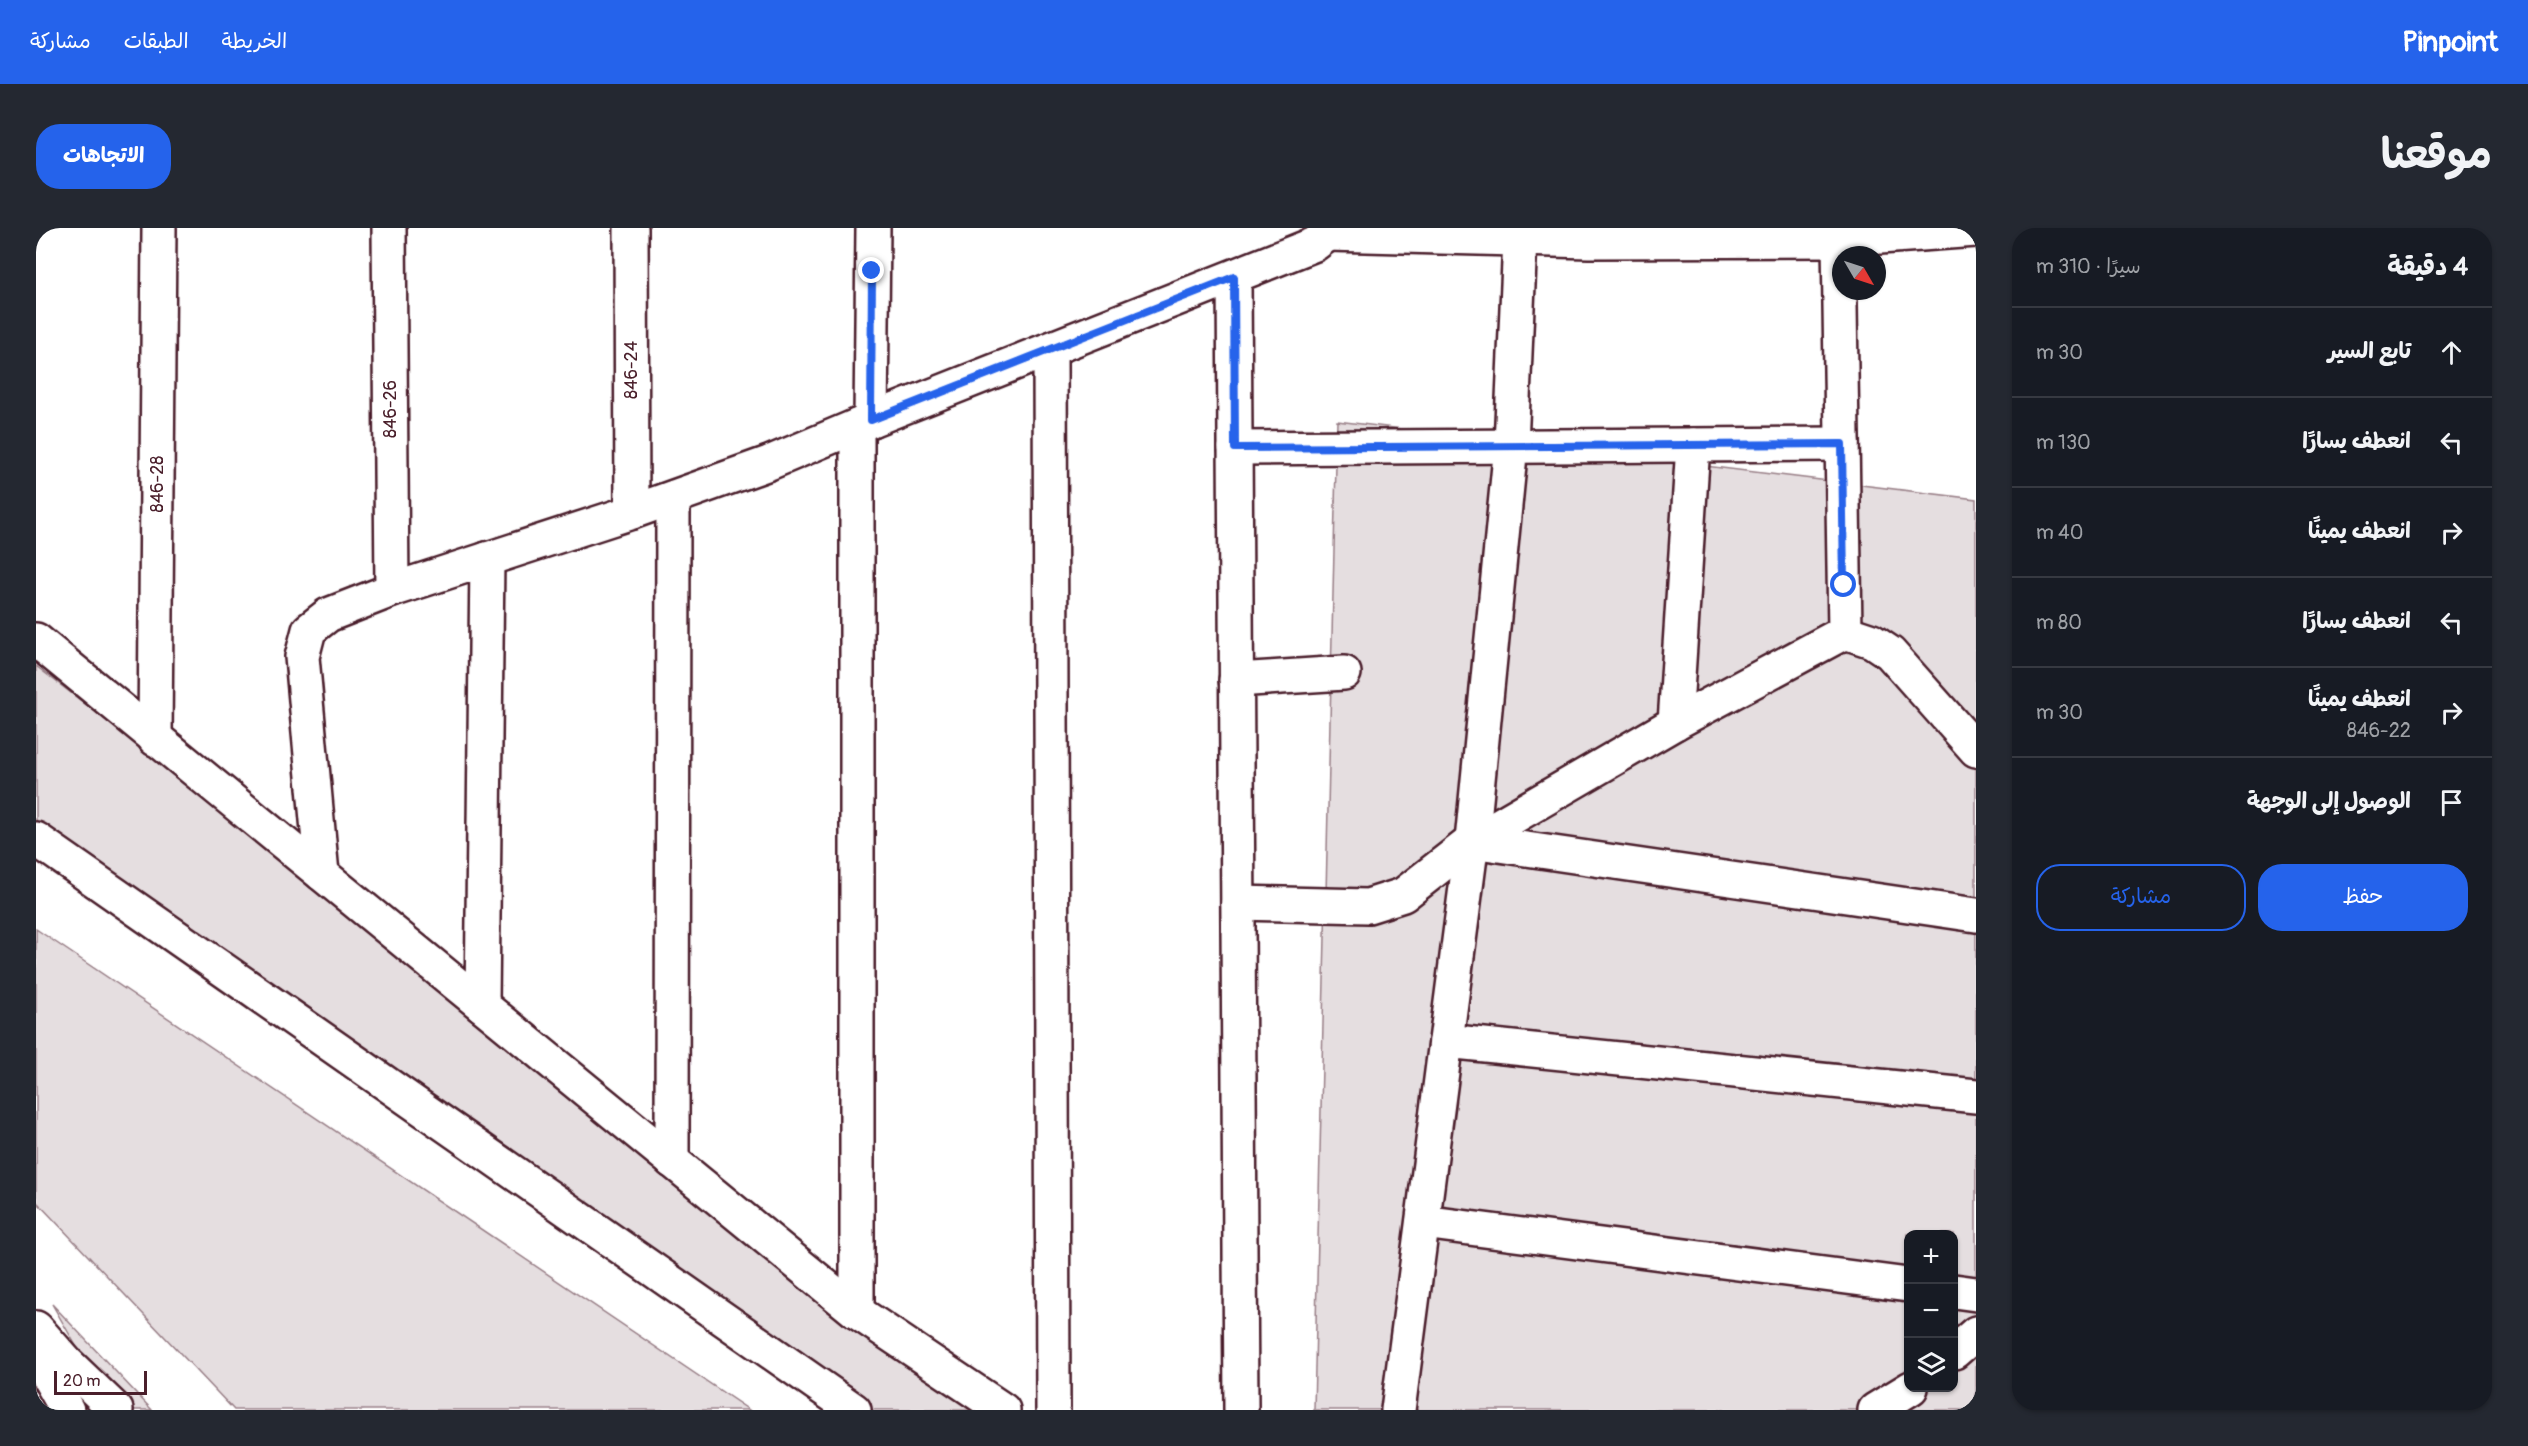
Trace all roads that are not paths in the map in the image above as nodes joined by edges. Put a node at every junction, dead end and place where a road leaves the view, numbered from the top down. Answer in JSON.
{"nodes":[{"id":1,"x":159,"y":228,"type":"edge"},
{"id":2,"x":389,"y":228,"type":"edge"},
{"id":3,"x":631,"y":228,"type":"edge"},
{"id":4,"x":873,"y":228,"type":"edge"},
{"id":5,"x":1976,"y":230,"type":"edge"},
{"id":6,"x":1329,"y":231,"type":"edge"},
{"id":7,"x":1589,"y":234,"type":"edge"},
{"id":8,"x":1837,"y":234,"type":"edge"},
{"id":9,"x":1520,"y":239,"type":"junction"},
{"id":10,"x":1234,"y":277,"type":"junction"},
{"id":11,"x":1050,"y":350,"type":"junction"},
{"id":12,"x":864,"y":423,"type":"junction"},
{"id":13,"x":1842,"y":444,"type":"junction"},
{"id":14,"x":1511,"y":445,"type":"junction"},
{"id":15,"x":1694,"y":445,"type":"junction"},
{"id":16,"x":1235,"y":448,"type":"junction"},
{"id":17,"x":673,"y":498,"type":"junction"},
{"id":18,"x":632,"y":512,"type":"junction"},
{"id":19,"x":487,"y":559,"type":"junction"},
{"id":20,"x":392,"y":590,"type":"junction"},
{"id":21,"x":1845,"y":632,"type":"junction"},
{"id":22,"x":36,"y":640,"type":"edge"},
{"id":23,"x":1344,"y":673,"type":"dead end"},
{"id":24,"x":1236,"y":680,"type":"junction"},
{"id":25,"x":1675,"y":723,"type":"junction"},
{"id":26,"x":155,"y":739,"type":"junction"},
{"id":27,"x":1976,"y":750,"type":"edge"},
{"id":28,"x":36,"y":839,"type":"edge"},
{"id":29,"x":1472,"y":841,"type":"junction"},
{"id":30,"x":322,"y":874,"type":"junction"},
{"id":31,"x":1238,"y":903,"type":"junction"},
{"id":32,"x":1976,"y":915,"type":"edge"},
{"id":33,"x":482,"y":1005,"type":"junction"},
{"id":34,"x":1446,"y":1041,"type":"junction"},
{"id":35,"x":1976,"y":1096,"type":"edge"},
{"id":36,"x":672,"y":1161,"type":"junction"},
{"id":37,"x":1422,"y":1222,"type":"junction"},
{"id":38,"x":1904,"y":1284,"type":"edge"},
{"id":39,"x":1958,"y":1292,"type":"edge"},
{"id":40,"x":1976,"y":1294,"type":"edge"},
{"id":41,"x":857,"y":1312,"type":"junction"},
{"id":42,"x":36,"y":1328,"type":"edge"},
{"id":43,"x":1976,"y":1333,"type":"edge"},
{"id":44,"x":1958,"y":1348,"type":"edge"},
{"id":45,"x":36,"y":1355,"type":"edge"},
{"id":46,"x":1904,"y":1392,"type":"edge"},
{"id":47,"x":67,"y":1410,"type":"edge"},
{"id":48,"x":116,"y":1410,"type":"edge"},
{"id":49,"x":854,"y":1410,"type":"edge"},
{"id":50,"x":1003,"y":1410,"type":"edge"},
{"id":51,"x":1053,"y":1410,"type":"edge"},
{"id":52,"x":1241,"y":1410,"type":"edge"},
{"id":53,"x":1398,"y":1410,"type":"edge"},
{"id":54,"x":1875,"y":1410,"type":"edge"}],
"edges":[{"from":1,"to":26,"type":"main road","name":"846-28"},
{"from":2,"to":20,"type":"main road","name":"846-26"},
{"from":3,"to":18,"type":"main road","name":"846-24"},
{"from":4,"to":12,"type":"main road"},
{"from":5,"to":8,"type":"main road"},
{"from":6,"to":9,"type":"main road"},
{"from":6,"to":10,"type":"main road"},
{"from":7,"to":8,"type":"main road"},
{"from":7,"to":9,"type":"main road"},
{"from":8,"to":13,"type":"main road"},
{"from":9,"to":14,"type":"main road"},
{"from":10,"to":11,"type":"main road"},
{"from":10,"to":16,"type":"main road"},
{"from":11,"to":12,"type":"main road"},
{"from":11,"to":51,"type":"main road"},
{"from":12,"to":17,"type":"main road"},
{"from":12,"to":41,"type":"main road"},
{"from":13,"to":15,"type":"main road"},
{"from":13,"to":21,"type":"main road"},
{"from":14,"to":15,"type":"main road"},
{"from":14,"to":16,"type":"main road"},
{"from":14,"to":29,"type":"main road"},
{"from":15,"to":25,"type":"main road"},
{"from":16,"to":24,"type":"main road"},
{"from":17,"to":18,"type":"main road"},
{"from":17,"to":36,"type":"main road"},
{"from":18,"to":19,"type":"main road"},
{"from":19,"to":20,"type":"main road"},
{"from":19,"to":33,"type":"main road"},
{"from":20,"to":30,"type":"main road"},
{"from":21,"to":25,"type":"main road"},
{"from":21,"to":27,"type":"main road"},
{"from":22,"to":26,"type":"main road"},
{"from":23,"to":24,"type":"main road"},
{"from":24,"to":31,"type":"main road"},
{"from":25,"to":29,"type":"main road"},
{"from":26,"to":30,"type":"main road"},
{"from":28,"to":49,"type":"main road"},
{"from":29,"to":31,"type":"main road"},
{"from":29,"to":32,"type":"main road"},
{"from":29,"to":34,"type":"main road"},
{"from":30,"to":33,"type":"main road"},
{"from":31,"to":52,"type":"main road"},
{"from":33,"to":36,"type":"main road"},
{"from":34,"to":35,"type":"main road"},
{"from":34,"to":37,"type":"main road"},
{"from":36,"to":41,"type":"main road"},
{"from":37,"to":38,"type":"main road"},
{"from":37,"to":53,"type":"main road"},
{"from":39,"to":40,"type":"main road"},
{"from":41,"to":50,"type":"main road"},
{"from":42,"to":48,"type":"main road"},
{"from":43,"to":44,"type":"main road"},
{"from":45,"to":47,"type":"main road"},
{"from":46,"to":54,"type":"main road"}]}
